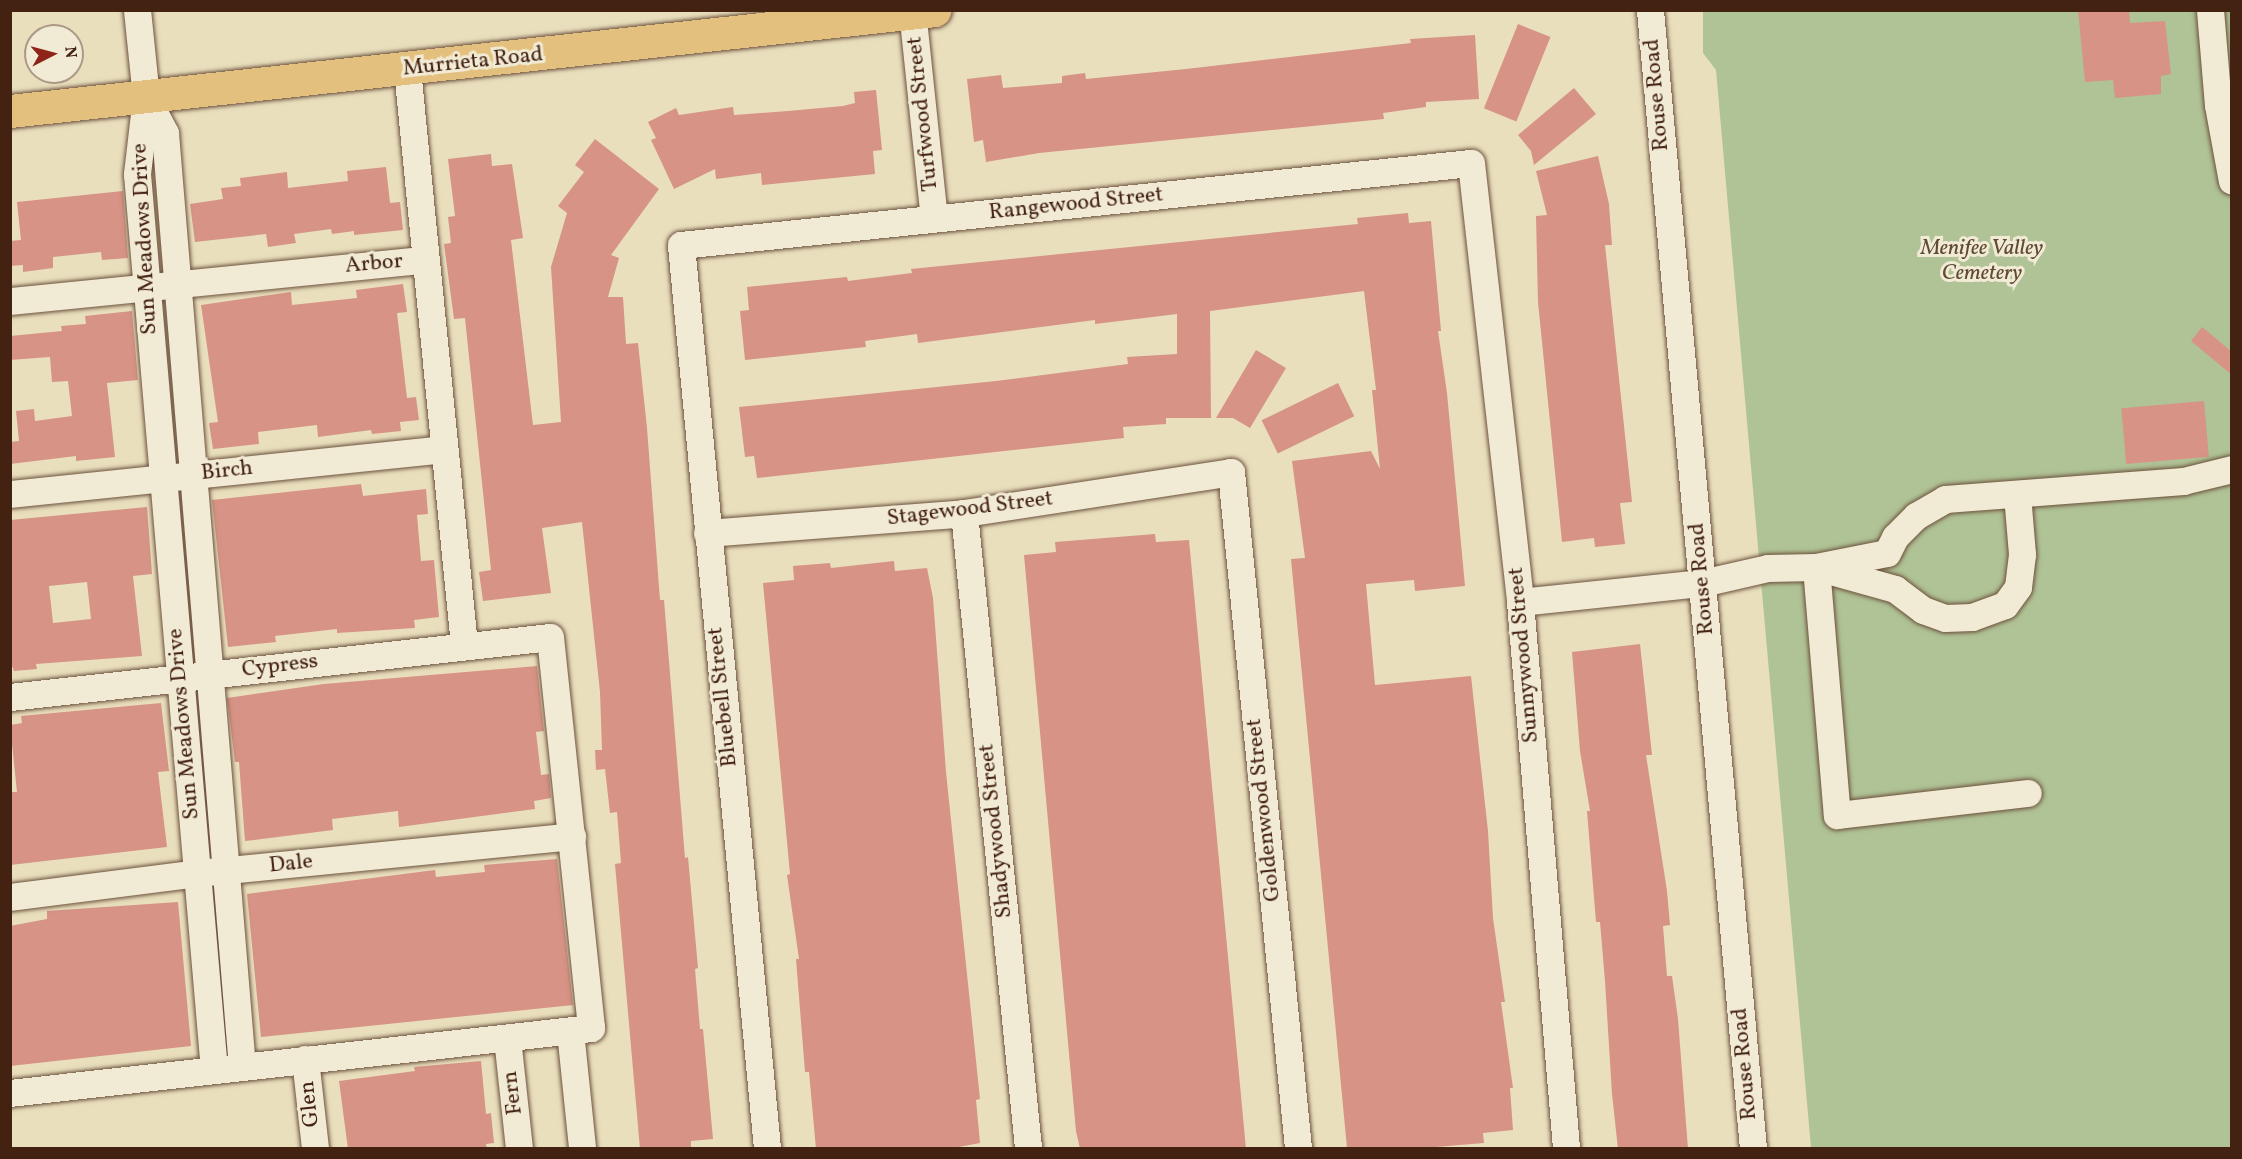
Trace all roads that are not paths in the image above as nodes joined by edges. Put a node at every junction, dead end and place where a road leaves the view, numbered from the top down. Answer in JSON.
{"nodes":[{"id":1,"x":136,"y":10,"type":"edge"},
{"id":2,"x":1650,"y":10,"type":"edge"},
{"id":3,"x":2210,"y":10,"type":"edge"},
{"id":4,"x":920,"y":11,"type":"edge"},
{"id":5,"x":407,"y":69,"type":"junction"},
{"id":6,"x":146,"y":97,"type":"junction"},
{"id":7,"x":10,"y":111,"type":"edge"},
{"id":8,"x":1471,"y":163,"type":"joint"},
{"id":9,"x":2232,"y":182,"type":"edge"},
{"id":10,"x":934,"y":218,"type":"junction"},
{"id":11,"x":681,"y":244,"type":"joint"},
{"id":12,"x":424,"y":260,"type":"junction"},
{"id":13,"x":177,"y":283,"type":"junction"},
{"id":14,"x":146,"y":286,"type":"junction"},
{"id":15,"x":10,"y":301,"type":"edge"},
{"id":16,"x":444,"y":449,"type":"junction"},
{"id":17,"x":2232,"y":469,"type":"edge"},
{"id":18,"x":1231,"y":472,"type":"joint"},
{"id":19,"x":193,"y":474,"type":"junction"},
{"id":20,"x":163,"y":477,"type":"junction"},
{"id":21,"x":10,"y":494,"type":"edge"},
{"id":22,"x":2017,"y":494,"type":"junction"},
{"id":23,"x":964,"y":513,"type":"junction"},
{"id":24,"x":707,"y":533,"type":"junction"},
{"id":25,"x":1887,"y":553,"type":"junction"},
{"id":26,"x":1815,"y":567,"type":"junction"},
{"id":27,"x":1702,"y":583,"type":"junction"},
{"id":28,"x":1895,"y":590,"type":"junction"},
{"id":29,"x":1520,"y":602,"type":"junction"},
{"id":30,"x":464,"y":645,"type":"junction"},
{"id":31,"x":209,"y":675,"type":"junction"},
{"id":32,"x":180,"y":678,"type":"junction"},
{"id":33,"x":10,"y":697,"type":"edge"},
{"id":34,"x":2028,"y":793,"type":"dead end"},
{"id":35,"x":572,"y":836,"type":"junction"},
{"id":36,"x":226,"y":870,"type":"junction"},
{"id":37,"x":197,"y":873,"type":"junction"},
{"id":38,"x":10,"y":897,"type":"edge"},
{"id":39,"x":570,"y":1031,"type":"junction"},
{"id":40,"x":507,"y":1038,"type":"junction"},
{"id":41,"x":305,"y":1059,"type":"junction"},
{"id":42,"x":242,"y":1067,"type":"junction"},
{"id":43,"x":214,"y":1070,"type":"junction"},
{"id":44,"x":10,"y":1093,"type":"edge"},
{"id":45,"x":315,"y":1149,"type":"edge"},
{"id":46,"x":519,"y":1149,"type":"edge"},
{"id":47,"x":582,"y":1149,"type":"edge"},
{"id":48,"x":767,"y":1149,"type":"edge"},
{"id":49,"x":1028,"y":1149,"type":"edge"},
{"id":50,"x":1298,"y":1149,"type":"edge"},
{"id":51,"x":1566,"y":1149,"type":"edge"},
{"id":52,"x":1753,"y":1149,"type":"edge"}],
"edges":[{"from":1,"to":6,"type":"street"},
{"from":2,"to":27,"type":"street","name":"Rouse Road"},
{"from":3,"to":9,"type":"street"},
{"from":4,"to":5,"type":"main road","name":"Murrieta Road"},
{"from":4,"to":10,"type":"street","name":"Turfwood Street"},
{"from":5,"to":6,"type":"main road","name":"Murrieta Road"},
{"from":5,"to":12,"type":"street"},
{"from":6,"to":7,"type":"main road","name":"Murrieta Road"},
{"from":6,"to":13,"type":"street","name":"Sun Meadows Drive"},
{"from":6,"to":14,"type":"street","name":"Sun Meadows Drive"},
{"from":8,"to":10,"type":"street","name":"Rangewood Street"},
{"from":8,"to":29,"type":"street","name":"Sunnywood Street"},
{"from":10,"to":11,"type":"street","name":"Rangewood Street"},
{"from":11,"to":24,"type":"street","name":"Bluebell Street"},
{"from":12,"to":13,"type":"street","name":"Arbor"},
{"from":12,"to":16,"type":"street","name":"Arbor"},
{"from":13,"to":14,"type":"street","name":"Arbor"},
{"from":13,"to":19,"type":"street","name":"Sun Meadows Drive"},
{"from":14,"to":15,"type":"street","name":"Arbor"},
{"from":14,"to":20,"type":"street","name":"Sun Meadows Drive"},
{"from":16,"to":19,"type":"street","name":"Birch"},
{"from":16,"to":30,"type":"street","name":"Arbor"},
{"from":17,"to":22,"type":"street"},
{"from":18,"to":23,"type":"street","name":"Stagewood Street"},
{"from":18,"to":50,"type":"street","name":"Goldenwood Street"},
{"from":19,"to":20,"type":"street","name":"Birch"},
{"from":19,"to":31,"type":"street","name":"Sun Meadows Drive"},
{"from":20,"to":21,"type":"street","name":"Birch"},
{"from":20,"to":32,"type":"street","name":"Sun Meadows Drive"},
{"from":22,"to":25,"type":"street"},
{"from":22,"to":28,"type":"street"},
{"from":23,"to":24,"type":"street","name":"Stagewood Street"},
{"from":23,"to":49,"type":"street","name":"Shadywood Street"},
{"from":24,"to":48,"type":"street","name":"Bluebell Street"},
{"from":25,"to":26,"type":"street"},
{"from":25,"to":28,"type":"street"},
{"from":26,"to":27,"type":"street"},
{"from":26,"to":28,"type":"street"},
{"from":26,"to":34,"type":"street"},
{"from":27,"to":29,"type":"street"},
{"from":27,"to":52,"type":"street","name":"Rouse Road"},
{"from":29,"to":51,"type":"street","name":"Sunnywood Street"},
{"from":30,"to":31,"type":"street","name":"Cypress"},
{"from":30,"to":35,"type":"street","name":"Cypress"},
{"from":31,"to":32,"type":"street","name":"Cypress"},
{"from":31,"to":36,"type":"street","name":"Sun Meadows Drive"},
{"from":32,"to":33,"type":"street","name":"Cypress"},
{"from":32,"to":37,"type":"street","name":"Sun Meadows Drive"},
{"from":35,"to":36,"type":"street","name":"Dale"},
{"from":35,"to":39,"type":"street"},
{"from":36,"to":37,"type":"street","name":"Dale"},
{"from":36,"to":42,"type":"street","name":"Sun Meadows Drive"},
{"from":37,"to":38,"type":"street","name":"Dale"},
{"from":37,"to":43,"type":"street","name":"Sun Meadows Drive"},
{"from":39,"to":40,"type":"street"},
{"from":39,"to":47,"type":"street"},
{"from":40,"to":41,"type":"street"},
{"from":40,"to":46,"type":"street","name":"Fern"},
{"from":41,"to":42,"type":"street"},
{"from":41,"to":45,"type":"street","name":"Glen"},
{"from":42,"to":43,"type":"street"},
{"from":43,"to":44,"type":"street"}]}
